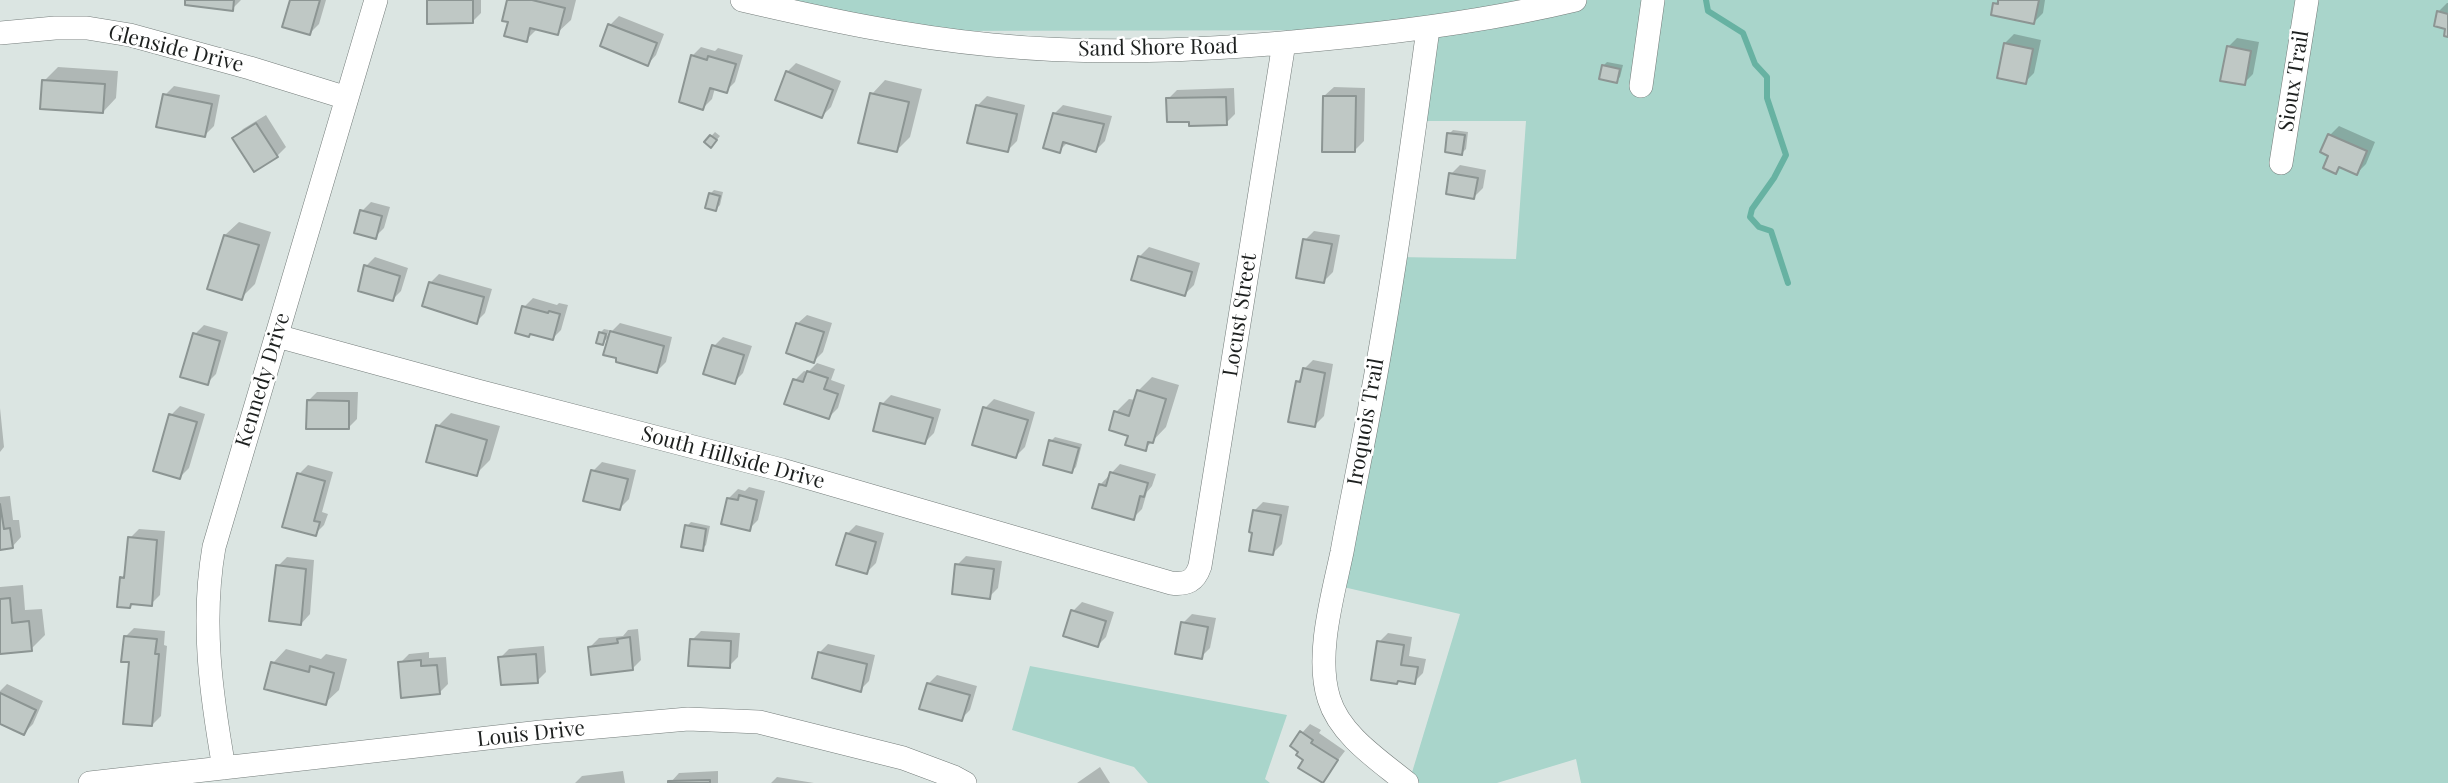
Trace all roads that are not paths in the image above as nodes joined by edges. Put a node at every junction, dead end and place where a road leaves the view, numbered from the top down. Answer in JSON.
{"nodes":[{"id":1,"x":376,"y":0,"type":"edge"},
{"id":2,"x":742,"y":0,"type":"edge"},
{"id":3,"x":1575,"y":0,"type":"edge"},
{"id":4,"x":1653,"y":0,"type":"edge"},
{"id":5,"x":2307,"y":0,"type":"edge"},
{"id":6,"x":1428,"y":29,"type":"junction"},
{"id":7,"x":0,"y":33,"type":"edge"},
{"id":8,"x":1284,"y":43,"type":"junction"},
{"id":9,"x":1641,"y":86,"type":"dead end"},
{"id":10,"x":347,"y":98,"type":"junction"},
{"id":11,"x":2281,"y":163,"type":"dead end"},
{"id":12,"x":277,"y":336,"type":"junction"},
{"id":13,"x":1187,"y":583,"type":"joint"},
{"id":14,"x":224,"y":768,"type":"junction"},
{"id":15,"x":90,"y":783,"type":"edge"},
{"id":16,"x":965,"y":783,"type":"edge"},
{"id":17,"x":1407,"y":783,"type":"edge"}],
"edges":[{"from":1,"to":10,"type":"street","name":"Kennedy Drive"},
{"from":2,"to":8,"type":"street","name":"Sand Shore Road"},
{"from":3,"to":6,"type":"street","name":"Sand Shore Road"},
{"from":4,"to":9,"type":"street"},
{"from":5,"to":11,"type":"street","name":"Sioux Trail"},
{"from":6,"to":8,"type":"street","name":"Sand Shore Road"},
{"from":6,"to":17,"type":"street","name":"Iroquois Trail"},
{"from":7,"to":10,"type":"street","name":"Glenside Drive"},
{"from":8,"to":13,"type":"street","name":"Locust Street"},
{"from":10,"to":12,"type":"street","name":"Kennedy Drive"},
{"from":12,"to":13,"type":"street","name":"South Hillside Drive"},
{"from":12,"to":14,"type":"street","name":"Kennedy Drive"},
{"from":14,"to":15,"type":"street","name":"Louis Drive"},
{"from":14,"to":16,"type":"street","name":"Louis Drive"}]}
